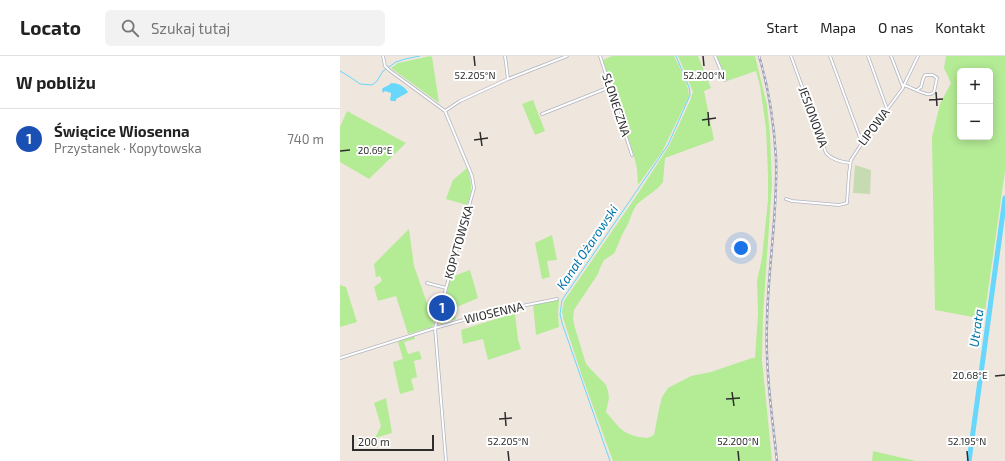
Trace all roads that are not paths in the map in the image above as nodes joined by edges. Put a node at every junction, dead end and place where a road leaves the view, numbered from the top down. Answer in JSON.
{"nodes":[{"id":1,"x":383,"y":56,"type":"edge"},
{"id":2,"x":505,"y":56,"type":"edge"},
{"id":3,"x":567,"y":56,"type":"edge"},
{"id":4,"x":600,"y":56,"type":"edge"},
{"id":5,"x":715,"y":56,"type":"edge"},
{"id":6,"x":791,"y":56,"type":"edge"},
{"id":7,"x":830,"y":56,"type":"edge"},
{"id":8,"x":868,"y":56,"type":"edge"},
{"id":9,"x":891,"y":56,"type":"edge"},
{"id":10,"x":918,"y":56,"type":"edge"},
{"id":11,"x":508,"y":79,"type":"junction"},
{"id":12,"x":725,"y":80,"type":"dead end"},
{"id":13,"x":904,"y":86,"type":"junction"},
{"id":14,"x":610,"y":87,"type":"junction"},
{"id":15,"x":917,"y":90,"type":"junction"},
{"id":16,"x":887,"y":109,"type":"junction"},
{"id":17,"x":445,"y":111,"type":"junction"},
{"id":18,"x":542,"y":114,"type":"dead end"},
{"id":19,"x":862,"y":143,"type":"junction"},
{"id":20,"x":632,"y":155,"type":"dead end"},
{"id":21,"x":850,"y":163,"type":"junction"},
{"id":22,"x":786,"y":199,"type":"dead end"},
{"id":23,"x":427,"y":283,"type":"dead end"},
{"id":24,"x":446,"y":288,"type":"junction"},
{"id":25,"x":557,"y":299,"type":"dead end"},
{"id":26,"x":435,"y":328,"type":"junction"},
{"id":27,"x":340,"y":358,"type":"edge"},
{"id":28,"x":446,"y":461,"type":"edge"}],
"edges":[{"from":1,"to":17,"type":"street"},
{"from":2,"to":11,"type":"street"},
{"from":3,"to":11,"type":"street"},
{"from":4,"to":14,"type":"street","name":"SŁONECZNA"},
{"from":5,"to":12,"type":"street"},
{"from":6,"to":21,"type":"street","name":"JESIONOWA"},
{"from":7,"to":19,"type":"street"},
{"from":8,"to":16,"type":"street"},
{"from":9,"to":13,"type":"street"},
{"from":10,"to":13,"type":"street","name":"LIPOWA"},
{"from":11,"to":17,"type":"street"},
{"from":13,"to":15,"type":"street"},
{"from":13,"to":16,"type":"street","name":"LIPOWA"},
{"from":14,"to":18,"type":"street"},
{"from":14,"to":20,"type":"street","name":"SŁONECZNA"},
{"from":15,"to":15,"type":"street"},
{"from":16,"to":19,"type":"street","name":"LIPOWA"},
{"from":17,"to":24,"type":"street","name":"KOPYTOWSKA"},
{"from":19,"to":21,"type":"street","name":"LIPOWA"},
{"from":21,"to":22,"type":"street","name":"LIPOWA"},
{"from":23,"to":24,"type":"street"},
{"from":24,"to":26,"type":"street","name":"KOPYTOWSKA"},
{"from":25,"to":26,"type":"street","name":"WIOSENNA"},
{"from":26,"to":27,"type":"street","name":"WIOSENNA"},
{"from":26,"to":28,"type":"street","name":"KOPYTOWSKA"}]}
